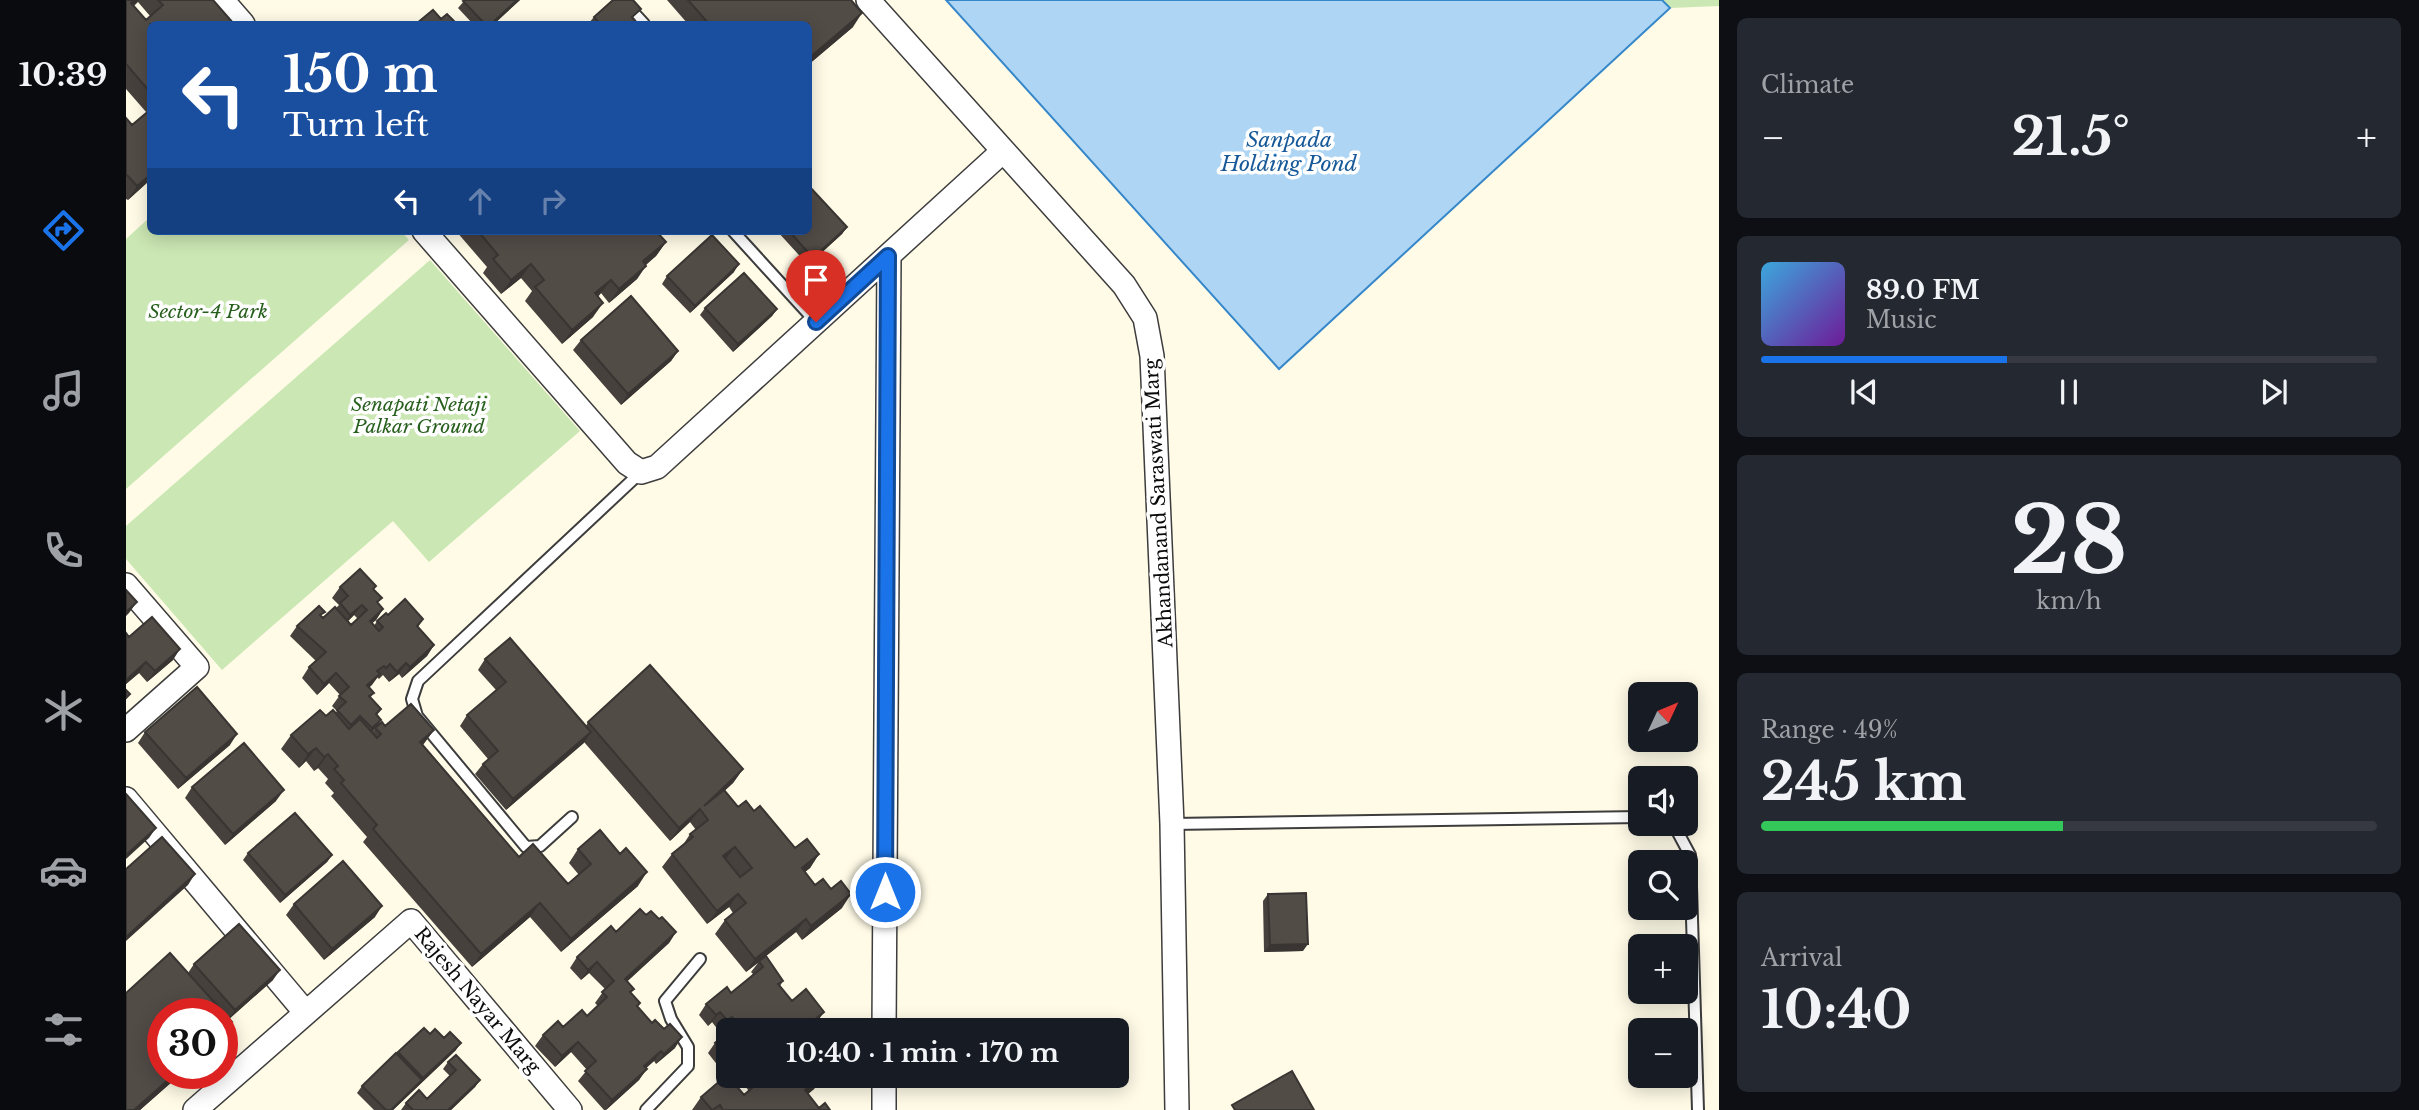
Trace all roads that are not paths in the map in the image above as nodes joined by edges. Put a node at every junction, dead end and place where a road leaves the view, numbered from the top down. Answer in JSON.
{"nodes":[{"id":1,"x":222,"y":0,"type":"edge"},
{"id":2,"x":622,"y":0,"type":"edge"},
{"id":3,"x":867,"y":0,"type":"edge"},
{"id":4,"x":240,"y":21,"type":"edge"},
{"id":5,"x":641,"y":21,"type":"edge"},
{"id":6,"x":1003,"y":151,"type":"junction"},
{"id":7,"x":428,"y":235,"type":"edge"},
{"id":8,"x":737,"y":235,"type":"edge"},
{"id":9,"x":888,"y":256,"type":"junction"},
{"id":10,"x":816,"y":322,"type":"junction"},
{"id":11,"x":641,"y":472,"type":"junction"},
{"id":12,"x":126,"y":585,"type":"edge"},
{"id":13,"x":126,"y":730,"type":"edge"},
{"id":14,"x":126,"y":799,"type":"edge"},
{"id":15,"x":572,"y":817,"type":"dead end"},
{"id":16,"x":1628,"y":817,"type":"edge"},
{"id":17,"x":1172,"y":824,"type":"junction"},
{"id":18,"x":1680,"y":836,"type":"edge"},
{"id":19,"x":700,"y":959,"type":"dead end"},
{"id":20,"x":306,"y":1013,"type":"junction"},
{"id":21,"x":884,"y":1018,"type":"edge"},
{"id":22,"x":884,"y":1088,"type":"edge"},
{"id":23,"x":195,"y":1110,"type":"edge"},
{"id":24,"x":570,"y":1110,"type":"edge"},
{"id":25,"x":646,"y":1110,"type":"edge"},
{"id":26,"x":884,"y":1110,"type":"edge"},
{"id":27,"x":1177,"y":1110,"type":"edge"},
{"id":28,"x":1698,"y":1110,"type":"edge"}],
"edges":[{"from":1,"to":4,"type":"street"},
{"from":2,"to":5,"type":"lane"},
{"from":3,"to":6,"type":"street","name":"Akhandanand Saraswati Marg"},
{"from":6,"to":9,"type":"street"},
{"from":6,"to":17,"type":"street","name":"Akhandanand Saraswati Marg"},
{"from":7,"to":11,"type":"street"},
{"from":8,"to":10,"type":"lane"},
{"from":9,"to":10,"type":"street"},
{"from":9,"to":21,"type":"street"},
{"from":10,"to":11,"type":"street"},
{"from":11,"to":15,"type":"lane"},
{"from":12,"to":13,"type":"street"},
{"from":14,"to":20,"type":"street"},
{"from":16,"to":17,"type":"lane"},
{"from":17,"to":27,"type":"street","name":"Akhandanand Saraswati Marg"},
{"from":18,"to":28,"type":"lane"},
{"from":19,"to":25,"type":"lane"},
{"from":20,"to":23,"type":"street"},
{"from":20,"to":24,"type":"street","name":"Rajesh Nayar Marg"},
{"from":22,"to":26,"type":"street"}]}
